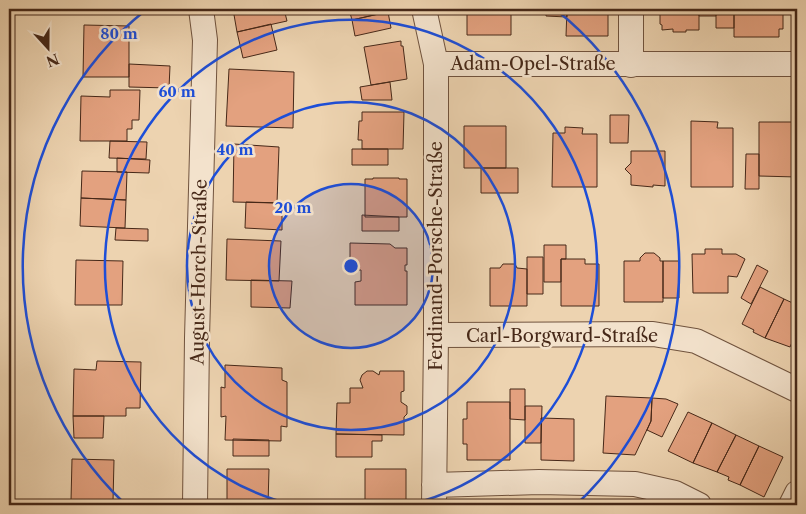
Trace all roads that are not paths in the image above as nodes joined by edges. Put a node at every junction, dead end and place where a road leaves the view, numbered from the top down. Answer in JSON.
{"nodes":[{"id":1,"x":201,"y":9,"type":"edge"},
{"id":2,"x":424,"y":9,"type":"edge"},
{"id":3,"x":631,"y":9,"type":"edge"},
{"id":4,"x":436,"y":64,"type":"junction"},
{"id":5,"x":797,"y":64,"type":"edge"},
{"id":6,"x":631,"y":65,"type":"junction"},
{"id":7,"x":436,"y":335,"type":"junction"},
{"id":8,"x":797,"y":390,"type":"edge"},
{"id":9,"x":797,"y":492,"type":"edge"},
{"id":10,"x":434,"y":495,"type":"edge"},
{"id":11,"x":195,"y":505,"type":"edge"},
{"id":12,"x":699,"y":505,"type":"edge"},
{"id":13,"x":791,"y":505,"type":"edge"}],
"edges":[{"from":1,"to":11,"type":"street","name":"August-Horch-Straße"},
{"from":2,"to":4,"type":"street","name":"Ferdinand-Porsche-Straße"},
{"from":3,"to":6,"type":"street","name":"Adam-Opel-Straße"},
{"from":4,"to":6,"type":"street","name":"Adam-Opel-Straße"},
{"from":4,"to":7,"type":"street","name":"Ferdinand-Porsche-Straße"},
{"from":5,"to":6,"type":"street","name":"Adam-Opel-Straße"},
{"from":7,"to":8,"type":"street","name":"Carl-Borgward-Straße"},
{"from":7,"to":10,"type":"street","name":"Ferdinand-Porsche-Straße"},
{"from":9,"to":13,"type":"street"},
{"from":10,"to":12,"type":"street"}]}
